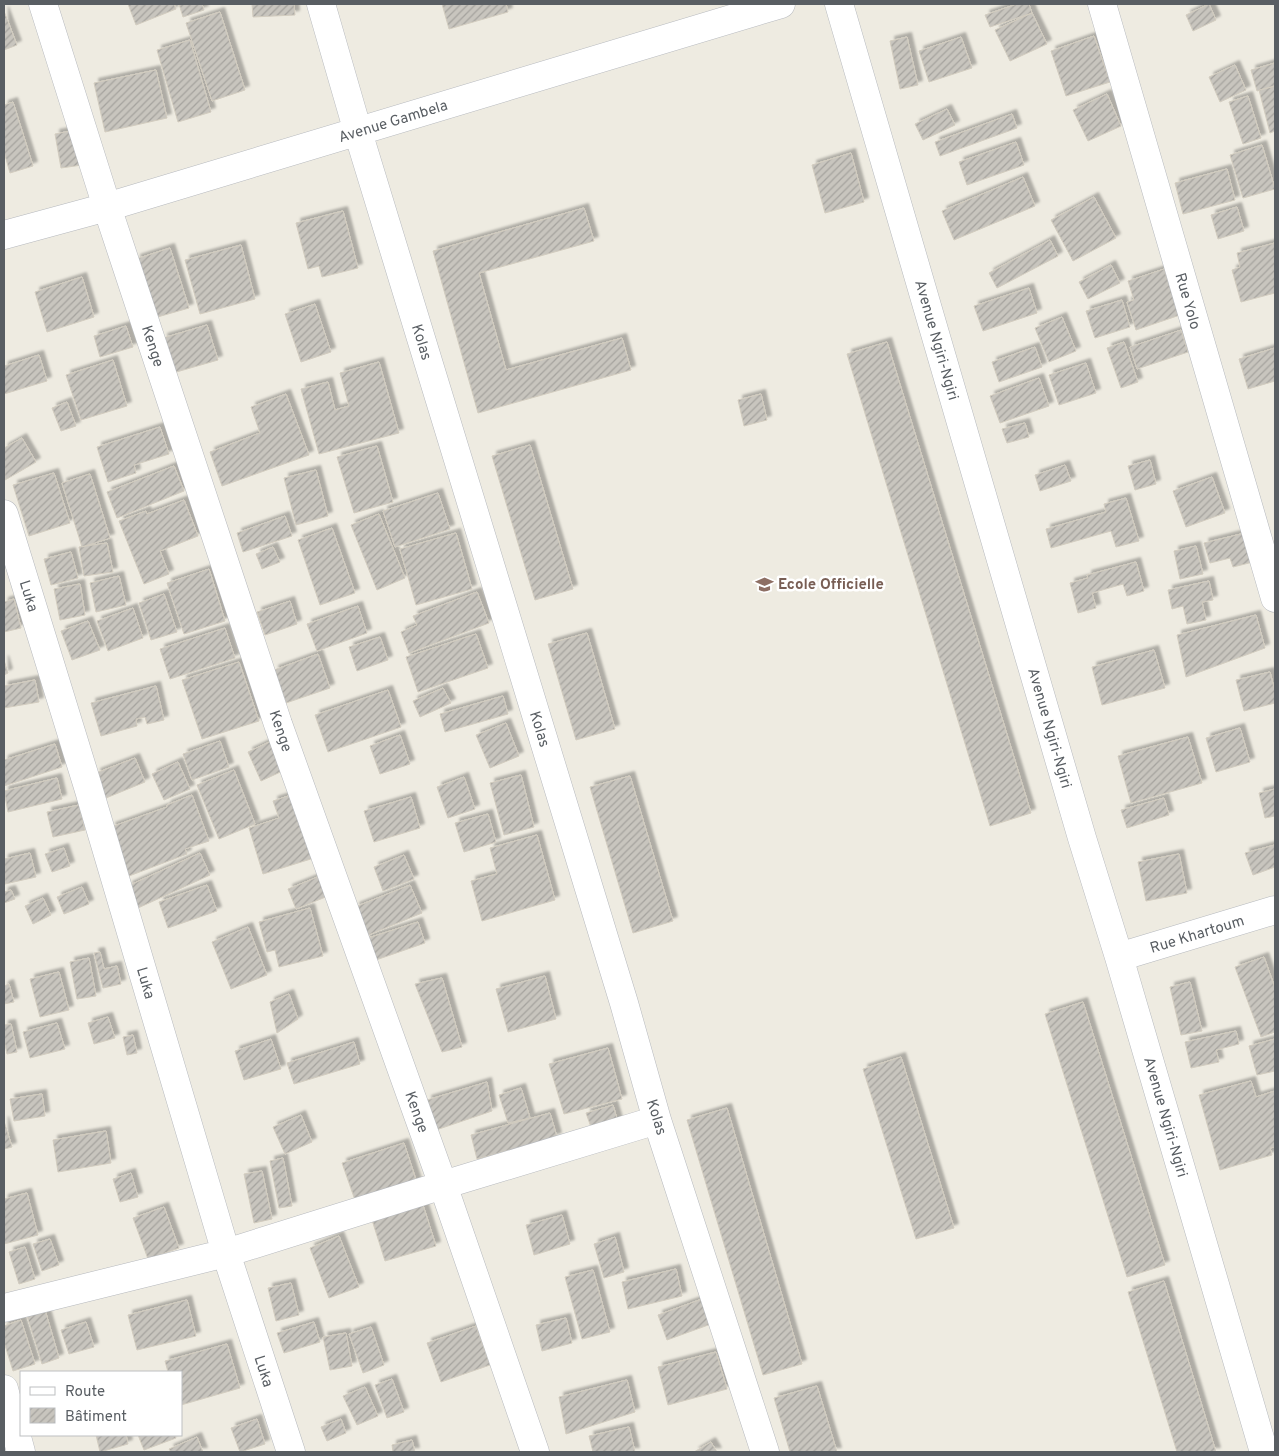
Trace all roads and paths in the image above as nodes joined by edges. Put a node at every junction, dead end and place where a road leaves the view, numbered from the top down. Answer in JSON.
{"nodes":[{"id":1,"x":43,"y":4,"type":"edge"},
{"id":2,"x":321,"y":4,"type":"edge"},
{"id":3,"x":781,"y":4,"type":"edge"},
{"id":4,"x":839,"y":4,"type":"edge"},
{"id":5,"x":1102,"y":4,"type":"edge"},
{"id":6,"x":358,"y":132,"type":"junction"},
{"id":7,"x":107,"y":206,"type":"junction"},
{"id":8,"x":4,"y":235,"type":"edge"},
{"id":9,"x":4,"y":514,"type":"edge"},
{"id":10,"x":1275,"y":598,"type":"edge"},
{"id":11,"x":1275,"y":910,"type":"edge"},
{"id":12,"x":1119,"y":957,"type":"junction"},
{"id":13,"x":657,"y":1120,"type":"junction"},
{"id":14,"x":443,"y":1185,"type":"junction"},
{"id":15,"x":226,"y":1253,"type":"junction"},
{"id":16,"x":4,"y":1308,"type":"edge"},
{"id":17,"x":4,"y":1389,"type":"edge"},
{"id":18,"x":21,"y":1452,"type":"edge"},
{"id":19,"x":291,"y":1452,"type":"edge"},
{"id":20,"x":535,"y":1452,"type":"edge"},
{"id":21,"x":765,"y":1452,"type":"edge"},
{"id":22,"x":1264,"y":1452,"type":"edge"}],
"edges":[{"from":1,"to":7,"type":"street","name":"Kenge"},
{"from":2,"to":6,"type":"street","name":"Kolas"},
{"from":3,"to":6,"type":"street","name":"Avenue Gambela"},
{"from":4,"to":12,"type":"street","name":"Avenue Ngiri-Ngiri"},
{"from":5,"to":10,"type":"street","name":"Rue Yolo"},
{"from":6,"to":7,"type":"street","name":"Avenue Gambela"},
{"from":6,"to":13,"type":"street","name":"Kolas"},
{"from":7,"to":8,"type":"street","name":"Avenue Gambela"},
{"from":7,"to":14,"type":"street","name":"Kenge"},
{"from":9,"to":15,"type":"street","name":"Luka"},
{"from":11,"to":12,"type":"street","name":"Rue Khartoum"},
{"from":12,"to":22,"type":"street","name":"Avenue Ngiri-Ngiri"},
{"from":13,"to":14,"type":"street"},
{"from":13,"to":21,"type":"street","name":"Kolas"},
{"from":14,"to":15,"type":"street"},
{"from":14,"to":20,"type":"street","name":"Kenge"},
{"from":15,"to":16,"type":"street"},
{"from":15,"to":19,"type":"street","name":"Luka"},
{"from":17,"to":18,"type":"street"}]}
